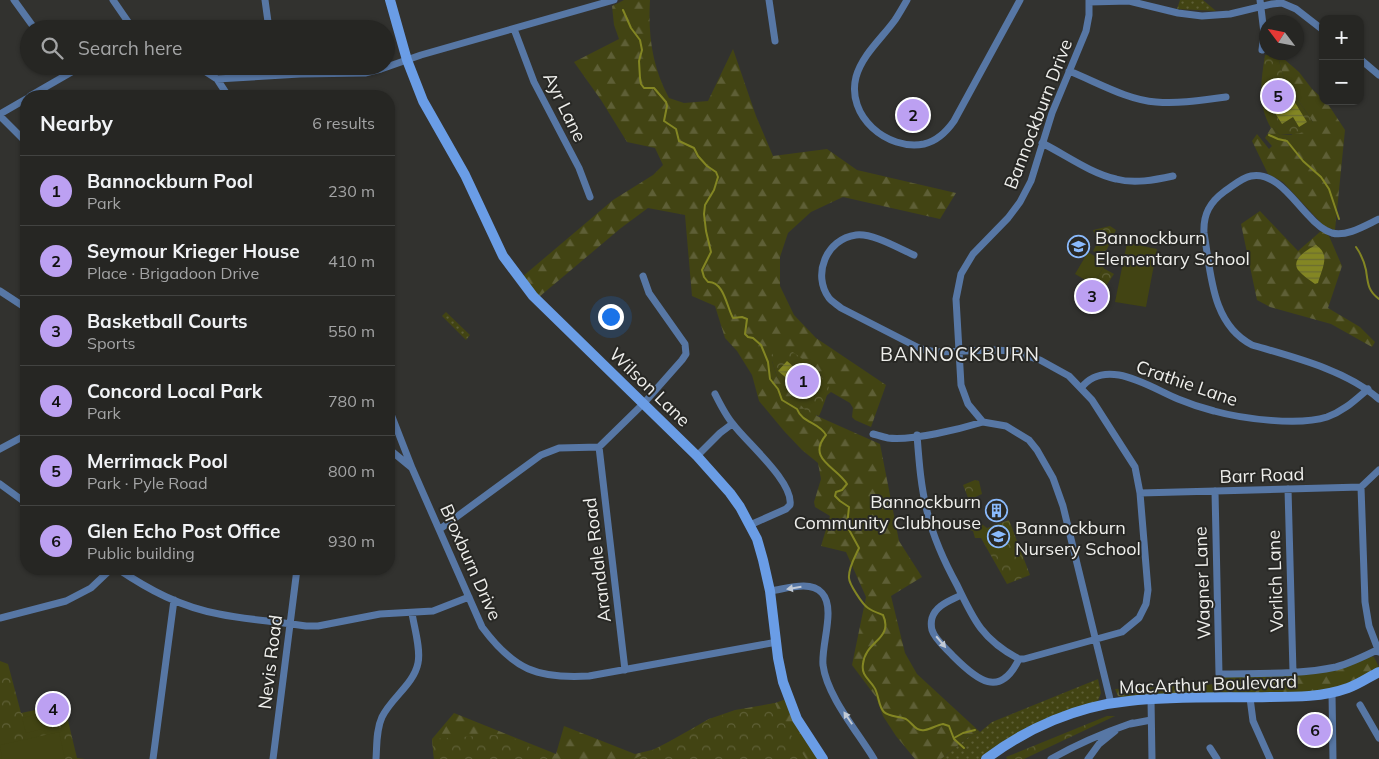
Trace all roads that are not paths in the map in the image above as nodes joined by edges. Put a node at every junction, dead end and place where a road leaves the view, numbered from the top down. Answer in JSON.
{"nodes":[{"id":1,"x":14,"y":0,"type":"edge"},
{"id":2,"x":113,"y":0,"type":"edge"},
{"id":3,"x":265,"y":0,"type":"edge"},
{"id":4,"x":390,"y":0,"type":"edge"},
{"id":5,"x":614,"y":0,"type":"edge"},
{"id":6,"x":768,"y":0,"type":"edge"},
{"id":7,"x":907,"y":0,"type":"edge"},
{"id":8,"x":1020,"y":0,"type":"edge"},
{"id":9,"x":1089,"y":1,"type":"edge"},
{"id":10,"x":1261,"y":3,"type":"edge"},
{"id":11,"x":28,"y":20,"type":"edge"},
{"id":12,"x":127,"y":20,"type":"edge"},
{"id":13,"x":268,"y":20,"type":"edge"},
{"id":14,"x":1319,"y":27,"type":"edge"},
{"id":15,"x":514,"y":29,"type":"junction"},
{"id":16,"x":775,"y":41,"type":"dead end"},
{"id":17,"x":407,"y":60,"type":"junction"},
{"id":18,"x":1361,"y":60,"type":"edge"},
{"id":19,"x":395,"y":64,"type":"edge"},
{"id":20,"x":1069,"y":71,"type":"junction"},
{"id":21,"x":66,"y":75,"type":"edge"},
{"id":22,"x":210,"y":75,"type":"edge"},
{"id":23,"x":276,"y":75,"type":"edge"},
{"id":24,"x":1379,"y":75,"type":"edge"},
{"id":25,"x":217,"y":80,"type":"junction"},
{"id":26,"x":40,"y":90,"type":"edge"},
{"id":27,"x":224,"y":90,"type":"edge"},
{"id":28,"x":1226,"y":97,"type":"dead end"},
{"id":29,"x":20,"y":102,"type":"edge"},
{"id":30,"x":0,"y":115,"type":"edge"},
{"id":31,"x":20,"y":136,"type":"edge"},
{"id":32,"x":1042,"y":143,"type":"junction"},
{"id":33,"x":1174,"y":176,"type":"dead end"},
{"id":34,"x":590,"y":197,"type":"dead end"},
{"id":35,"x":1379,"y":219,"type":"edge"},
{"id":36,"x":914,"y":255,"type":"dead end"},
{"id":37,"x":643,"y":276,"type":"dead end"},
{"id":38,"x":0,"y":291,"type":"edge"},
{"id":39,"x":20,"y":304,"type":"edge"},
{"id":40,"x":959,"y":352,"type":"junction"},
{"id":41,"x":1082,"y":388,"type":"junction"},
{"id":42,"x":1368,"y":389,"type":"junction"},
{"id":43,"x":714,"y":394,"type":"dead end"},
{"id":44,"x":1379,"y":399,"type":"edge"},
{"id":45,"x":644,"y":404,"type":"junction"},
{"id":46,"x":983,"y":422,"type":"junction"},
{"id":47,"x":732,"y":424,"type":"junction"},
{"id":48,"x":395,"y":426,"type":"edge"},
{"id":49,"x":872,"y":434,"type":"dead end"},
{"id":50,"x":917,"y":436,"type":"junction"},
{"id":51,"x":20,"y":438,"type":"edge"},
{"id":52,"x":600,"y":447,"type":"junction"},
{"id":53,"x":0,"y":449,"type":"edge"},
{"id":54,"x":395,"y":454,"type":"edge"},
{"id":55,"x":697,"y":456,"type":"junction"},
{"id":56,"x":412,"y":468,"type":"junction"},
{"id":57,"x":1379,"y":470,"type":"edge"},
{"id":58,"x":0,"y":484,"type":"edge"},
{"id":59,"x":1361,"y":487,"type":"junction"},
{"id":60,"x":1288,"y":489,"type":"junction"},
{"id":61,"x":1214,"y":491,"type":"junction"},
{"id":62,"x":1140,"y":492,"type":"junction"},
{"id":63,"x":20,"y":499,"type":"edge"},
{"id":64,"x":750,"y":526,"type":"junction"},
{"id":65,"x":440,"y":529,"type":"junction"},
{"id":66,"x":105,"y":575,"type":"edge"},
{"id":67,"x":127,"y":575,"type":"edge"},
{"id":68,"x":296,"y":575,"type":"edge"},
{"id":69,"x":770,"y":591,"type":"junction"},
{"id":70,"x":961,"y":595,"type":"junction"},
{"id":71,"x":469,"y":596,"type":"junction"},
{"id":72,"x":174,"y":600,"type":"junction"},
{"id":73,"x":412,"y":613,"type":"junction"},
{"id":74,"x":0,"y":618,"type":"edge"},
{"id":75,"x":290,"y":623,"type":"junction"},
{"id":76,"x":1096,"y":640,"type":"junction"},
{"id":77,"x":777,"y":642,"type":"junction"},
{"id":78,"x":1379,"y":651,"type":"edge"},
{"id":79,"x":1019,"y":659,"type":"junction"},
{"id":80,"x":625,"y":670,"type":"junction"},
{"id":81,"x":1292,"y":672,"type":"junction"},
{"id":82,"x":1379,"y":672,"type":"edge"},
{"id":83,"x":1332,"y":693,"type":"junction"},
{"id":84,"x":1250,"y":698,"type":"junction"},
{"id":85,"x":1151,"y":699,"type":"junction"},
{"id":86,"x":1110,"y":703,"type":"junction"},
{"id":87,"x":1360,"y":705,"type":"dead end"},
{"id":88,"x":1151,"y":720,"type":"junction"},
{"id":89,"x":1132,"y":724,"type":"junction"},
{"id":90,"x":1379,"y":738,"type":"edge"},
{"id":91,"x":1210,"y":748,"type":"dead end"},
{"id":92,"x":153,"y":759,"type":"edge"},
{"id":93,"x":273,"y":759,"type":"edge"},
{"id":94,"x":376,"y":759,"type":"edge"},
{"id":95,"x":823,"y":759,"type":"edge"},
{"id":96,"x":874,"y":759,"type":"edge"},
{"id":97,"x":986,"y":759,"type":"edge"},
{"id":98,"x":1051,"y":759,"type":"edge"},
{"id":99,"x":1088,"y":759,"type":"edge"},
{"id":100,"x":1152,"y":759,"type":"edge"},
{"id":101,"x":1217,"y":759,"type":"edge"},
{"id":102,"x":1270,"y":759,"type":"edge"},
{"id":103,"x":1333,"y":759,"type":"edge"}],
"edges":[{"from":1,"to":11,"type":"street"},
{"from":2,"to":12,"type":"street"},
{"from":3,"to":13,"type":"street"},
{"from":4,"to":17,"type":"main road","name":"Wilson Lane"},
{"from":5,"to":15,"type":"street"},
{"from":6,"to":16,"type":"street"},
{"from":7,"to":8,"type":"street"},
{"from":9,"to":10,"type":"street"},
{"from":9,"to":20,"type":"street","name":"Bannockburn Drive"},
{"from":10,"to":14,"type":"street"},
{"from":15,"to":17,"type":"street"},
{"from":15,"to":34,"type":"street","name":"Ayr Lane"},
{"from":17,"to":19,"type":"street"},
{"from":17,"to":45,"type":"main road","name":"Wilson Lane"},
{"from":18,"to":24,"type":"street"},
{"from":20,"to":28,"type":"street"},
{"from":20,"to":32,"type":"street","name":"Bannockburn Drive"},
{"from":21,"to":26,"type":"street"},
{"from":22,"to":25,"type":"street"},
{"from":23,"to":25,"type":"street"},
{"from":25,"to":27,"type":"street"},
{"from":29,"to":30,"type":"street"},
{"from":30,"to":31,"type":"street"},
{"from":32,"to":33,"type":"street"},
{"from":32,"to":40,"type":"street","name":"Bannockburn Drive"},
{"from":35,"to":42,"type":"street"},
{"from":36,"to":40,"type":"street"},
{"from":37,"to":45,"type":"street"},
{"from":38,"to":39,"type":"street"},
{"from":40,"to":41,"type":"street"},
{"from":40,"to":46,"type":"street","name":"Bannockburn Drive"},
{"from":41,"to":42,"type":"street","name":"Crathie Lane"},
{"from":41,"to":62,"type":"street"},
{"from":42,"to":44,"type":"street"},
{"from":43,"to":47,"type":"street"},
{"from":45,"to":52,"type":"street"},
{"from":45,"to":55,"type":"main road","name":"Wilson Lane"},
{"from":46,"to":50,"type":"street"},
{"from":46,"to":76,"type":"street"},
{"from":47,"to":55,"type":"street"},
{"from":47,"to":64,"type":"street"},
{"from":48,"to":56,"type":"street"},
{"from":49,"to":50,"type":"street"},
{"from":50,"to":70,"type":"street"},
{"from":51,"to":53,"type":"street"},
{"from":52,"to":65,"type":"street"},
{"from":52,"to":80,"type":"street","name":"Arandale Road"},
{"from":54,"to":56,"type":"street","name":"Broxburn Drive"},
{"from":55,"to":64,"type":"main road","name":"Wilson Lane"},
{"from":56,"to":65,"type":"street","name":"Broxburn Drive"},
{"from":57,"to":59,"type":"street"},
{"from":58,"to":63,"type":"street"},
{"from":59,"to":60,"type":"street","name":"Barr Road"},
{"from":59,"to":78,"type":"street"},
{"from":60,"to":61,"type":"street","name":"Barr Road"},
{"from":60,"to":81,"type":"street","name":"Vorlich Lane"},
{"from":61,"to":62,"type":"street","name":"Barr Road"},
{"from":61,"to":81,"type":"street","name":"Wagner Lane"},
{"from":62,"to":76,"type":"street"},
{"from":64,"to":69,"type":"main road","name":"Wilson Lane"},
{"from":65,"to":71,"type":"street","name":"Broxburn Drive"},
{"from":66,"to":74,"type":"street"},
{"from":67,"to":72,"type":"street"},
{"from":68,"to":75,"type":"street","name":"Nevis Road"},
{"from":69,"to":77,"type":"main road","name":"Wilson Lane"},
{"from":96,"to":69,"type":"street","one_way":true},
{"from":70,"to":79,"type":"street"},
{"from":70,"to":79,"type":"street","one_way":true},
{"from":71,"to":73,"type":"street"},
{"from":71,"to":80,"type":"street","name":"Broxburn Drive"},
{"from":72,"to":75,"type":"street"},
{"from":72,"to":92,"type":"street"},
{"from":73,"to":75,"type":"street"},
{"from":73,"to":94,"type":"street"},
{"from":75,"to":93,"type":"street","name":"Nevis Road"},
{"from":76,"to":79,"type":"street"},
{"from":76,"to":86,"type":"street"},
{"from":77,"to":80,"type":"street","name":"Broxburn Drive"},
{"from":77,"to":95,"type":"main road","name":"Wilson Lane"},
{"from":78,"to":81,"type":"street"},
{"from":82,"to":83,"type":"main road","name":"MacArthur Boulevard"},
{"from":83,"to":84,"type":"main road","name":"MacArthur Boulevard"},
{"from":83,"to":103,"type":"street"},
{"from":84,"to":85,"type":"main road","name":"MacArthur Boulevard"},
{"from":84,"to":102,"type":"street"},
{"from":85,"to":86,"type":"main road","name":"MacArthur Boulevard"},
{"from":85,"to":88,"type":"street"},
{"from":86,"to":97,"type":"main road","name":"MacArthur Boulevard"},
{"from":87,"to":90,"type":"street"},
{"from":88,"to":89,"type":"street"},
{"from":88,"to":100,"type":"street"},
{"from":89,"to":98,"type":"street"},
{"from":89,"to":99,"type":"street"},
{"from":91,"to":101,"type":"street"}]}
